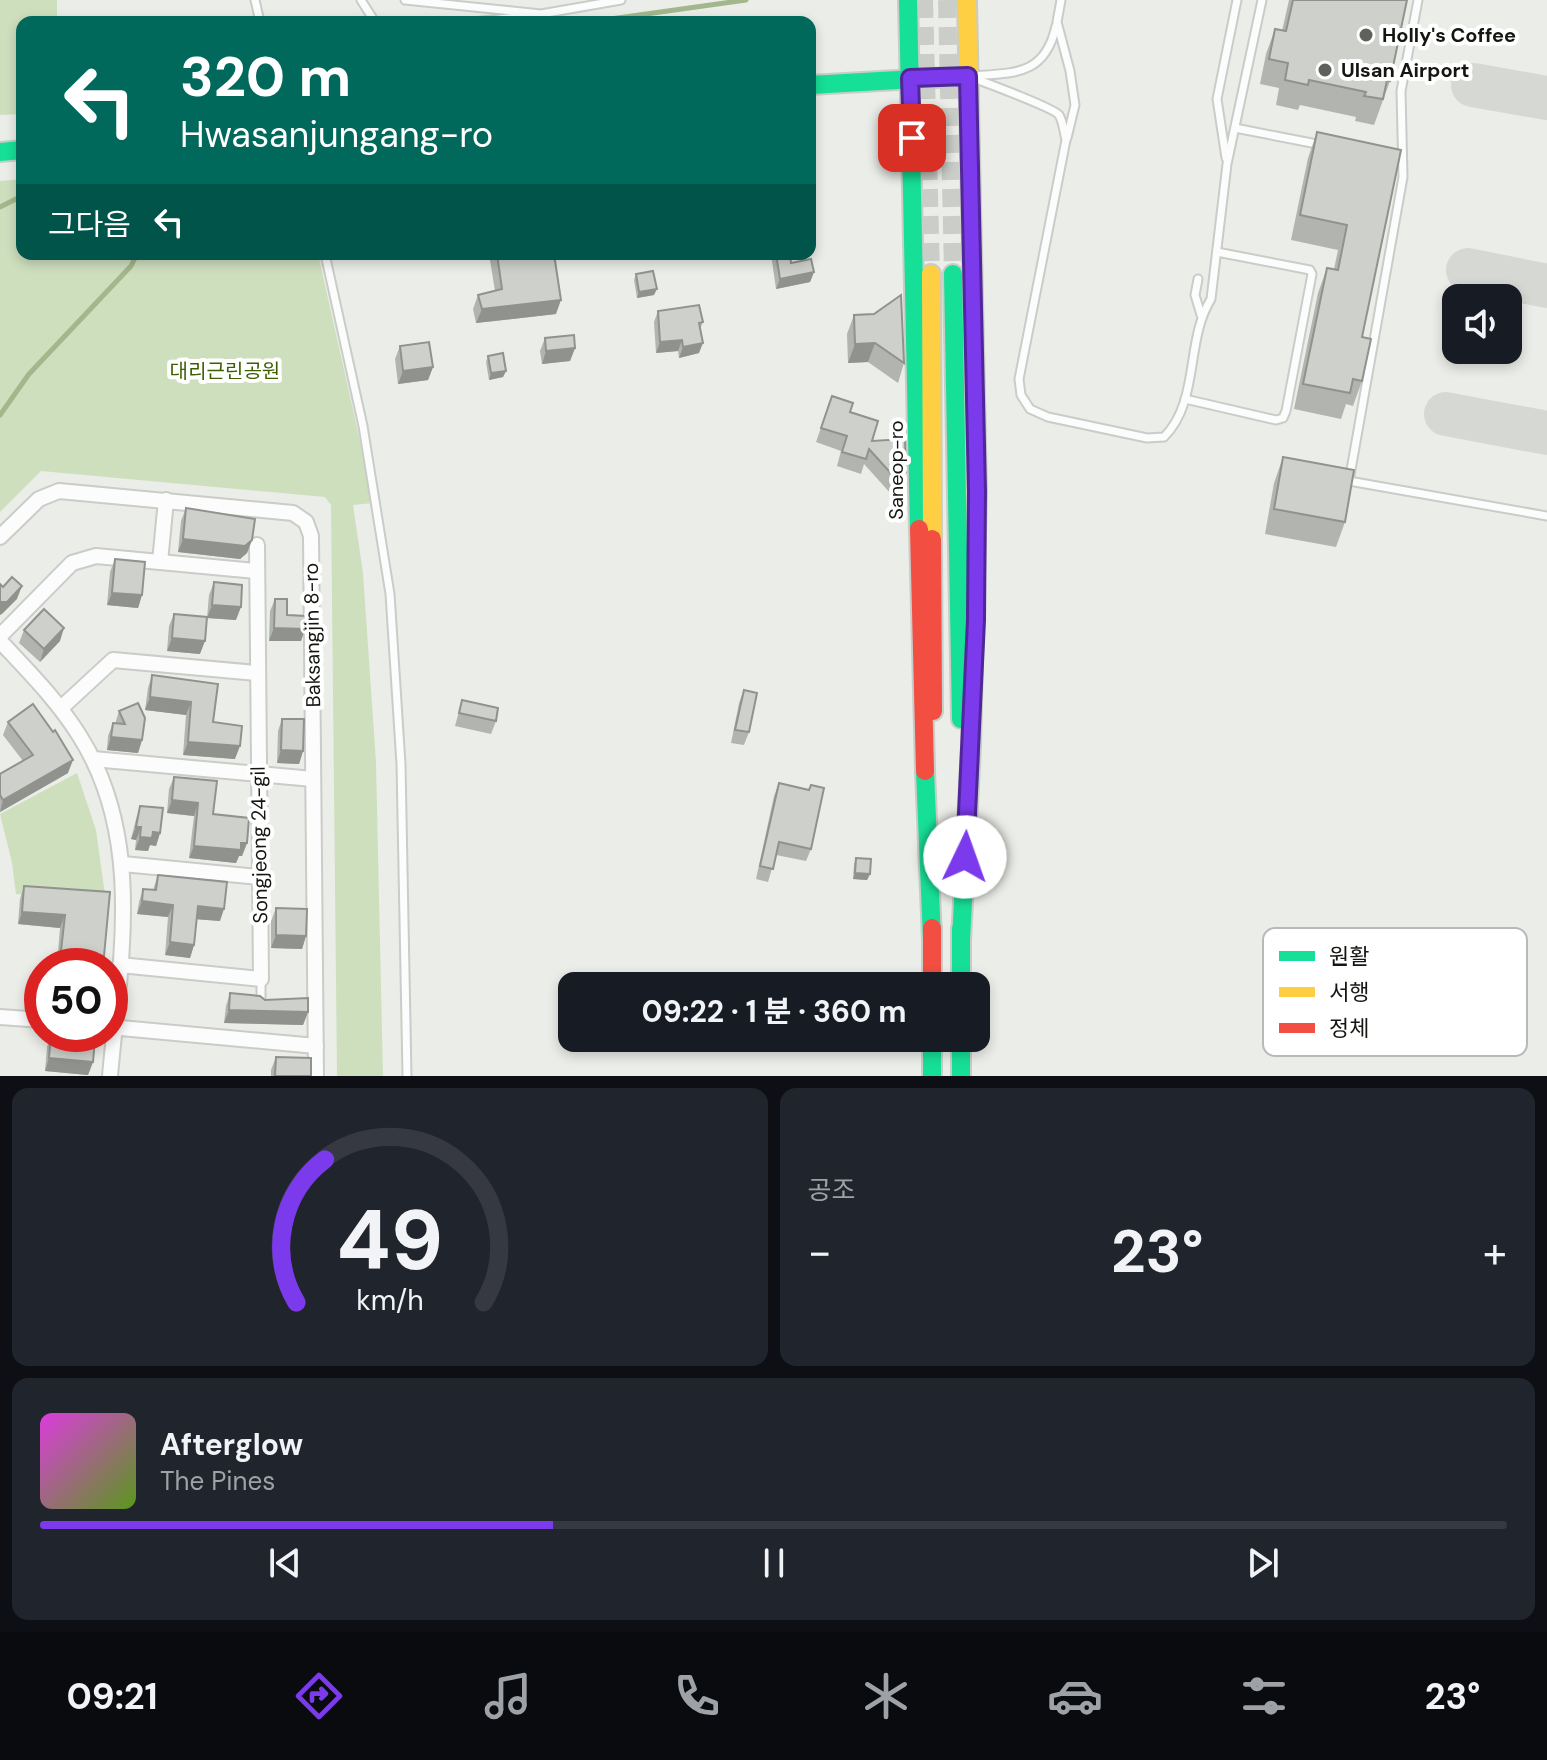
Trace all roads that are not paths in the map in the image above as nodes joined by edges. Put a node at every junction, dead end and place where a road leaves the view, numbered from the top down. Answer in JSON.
{"nodes":[{"id":1,"x":405,"y":0,"type":"edge"},
{"id":2,"x":621,"y":0,"type":"edge"},
{"id":3,"x":908,"y":0,"type":"edge"},
{"id":4,"x":967,"y":0,"type":"edge"},
{"id":5,"x":1061,"y":0,"type":"edge"},
{"id":6,"x":1237,"y":0,"type":"edge"},
{"id":7,"x":1262,"y":0,"type":"edge"},
{"id":8,"x":1418,"y":0,"type":"edge"},
{"id":9,"x":541,"y":14,"type":"junction"},
{"id":10,"x":524,"y":16,"type":"edge"},
{"id":11,"x":1057,"y":22,"type":"junction"},
{"id":12,"x":968,"y":76,"type":"junction"},
{"id":13,"x":910,"y":78,"type":"junction"},
{"id":14,"x":816,"y":85,"type":"edge"},
{"id":15,"x":1235,"y":128,"type":"junction"},
{"id":16,"x":1066,"y":140,"type":"junction"},
{"id":17,"x":1325,"y":145,"type":"edge"},
{"id":18,"x":1227,"y":164,"type":"junction"},
{"id":19,"x":1217,"y":252,"type":"junction"},
{"id":20,"x":326,"y":260,"type":"edge"},
{"id":21,"x":931,"y":274,"type":"tunnel mouth"},
{"id":22,"x":953,"y":274,"type":"tunnel mouth"},
{"id":23,"x":1198,"y":279,"type":"dead end"},
{"id":24,"x":1201,"y":315,"type":"junction"},
{"id":25,"x":1185,"y":399,"type":"junction"},
{"id":26,"x":166,"y":500,"type":"junction"},
{"id":27,"x":1547,"y":516,"type":"edge"},
{"id":28,"x":0,"y":537,"type":"edge"},
{"id":29,"x":257,"y":545,"type":"dead end"},
{"id":30,"x":160,"y":562,"type":"junction"},
{"id":31,"x":256,"y":571,"type":"junction"},
{"id":32,"x":0,"y":639,"type":"edge"},
{"id":33,"x":257,"y":673,"type":"junction"},
{"id":34,"x":61,"y":708,"type":"junction"},
{"id":35,"x":93,"y":759,"type":"junction"},
{"id":36,"x":258,"y":774,"type":"junction"},
{"id":37,"x":313,"y":779,"type":"junction"},
{"id":38,"x":123,"y":864,"type":"junction"},
{"id":39,"x":259,"y":877,"type":"junction"},
{"id":40,"x":932,"y":940,"type":"junction"},
{"id":41,"x":961,"y":940,"type":"junction"},
{"id":42,"x":121,"y":948,"type":"edge"},
{"id":43,"x":128,"y":966,"type":"edge"},
{"id":44,"x":932,"y":972,"type":"edge"},
{"id":45,"x":961,"y":972,"type":"edge"},
{"id":46,"x":261,"y":979,"type":"junction"},
{"id":47,"x":261,"y":1006,"type":"edge"},
{"id":48,"x":0,"y":1017,"type":"edge"},
{"id":49,"x":24,"y":1019,"type":"edge"},
{"id":50,"x":128,"y":1028,"type":"edge"},
{"id":51,"x":316,"y":1046,"type":"junction"},
{"id":52,"x":111,"y":1052,"type":"edge"},
{"id":53,"x":932,"y":1052,"type":"edge"},
{"id":54,"x":961,"y":1052,"type":"edge"},
{"id":55,"x":110,"y":1076,"type":"edge"},
{"id":56,"x":316,"y":1076,"type":"edge"},
{"id":57,"x":407,"y":1076,"type":"edge"},
{"id":58,"x":932,"y":1076,"type":"edge"},
{"id":59,"x":961,"y":1076,"type":"edge"}],
"edges":[{"from":1,"to":9,"type":"lane"},
{"from":2,"to":9,"type":"lane"},
{"from":3,"to":13,"type":"main road","name":"Saneop-ro"},
{"from":4,"to":12,"type":"main road"},
{"from":5,"to":11,"type":"lane"},
{"from":6,"to":18,"type":"lane"},
{"from":7,"to":15,"type":"lane"},
{"from":8,"to":27,"type":"lane"},
{"from":9,"to":10,"type":"lane"},
{"from":11,"to":12,"type":"lane"},
{"from":11,"to":16,"type":"lane"},
{"from":12,"to":13,"type":"main road"},
{"from":12,"to":16,"type":"lane"},
{"from":12,"to":41,"type":"main road"},
{"from":13,"to":14,"type":"main road"},
{"from":13,"to":40,"type":"main road","name":"Saneop-ro"},
{"from":15,"to":17,"type":"lane"},
{"from":15,"to":18,"type":"lane"},
{"from":16,"to":25,"type":"lane"},
{"from":18,"to":19,"type":"lane"},
{"from":19,"to":24,"type":"lane"},
{"from":19,"to":25,"type":"lane"},
{"from":20,"to":57,"type":"lane"},
{"from":21,"to":40,"type":"main road","name":"Saneop-ro"},
{"from":22,"to":41,"type":"main road"},
{"from":23,"to":24,"type":"lane"},
{"from":24,"to":25,"type":"lane"},
{"from":26,"to":28,"type":"street","name":"Baksangjin 8-ro"},
{"from":26,"to":30,"type":"street"},
{"from":26,"to":37,"type":"street","name":"Baksangjin 8-ro"},
{"from":29,"to":31,"type":"street","name":"Songjeong 24-gil"},
{"from":30,"to":31,"type":"street"},
{"from":30,"to":32,"type":"street"},
{"from":31,"to":33,"type":"street","name":"Songjeong 24-gil"},
{"from":32,"to":34,"type":"street"},
{"from":33,"to":34,"type":"street"},
{"from":33,"to":36,"type":"street","name":"Songjeong 24-gil"},
{"from":34,"to":35,"type":"street"},
{"from":35,"to":36,"type":"street"},
{"from":35,"to":38,"type":"street"},
{"from":36,"to":37,"type":"street"},
{"from":36,"to":39,"type":"street","name":"Songjeong 24-gil"},
{"from":37,"to":51,"type":"street","name":"Baksangjin 8-ro"},
{"from":38,"to":39,"type":"street"},
{"from":38,"to":42,"type":"street"},
{"from":39,"to":46,"type":"street","name":"Songjeong 24-gil"},
{"from":40,"to":44,"type":"main road","name":"Saneop-ro"},
{"from":41,"to":45,"type":"main road"},
{"from":43,"to":46,"type":"street"},
{"from":46,"to":47,"type":"lane"},
{"from":48,"to":49,"type":"street"},
{"from":50,"to":51,"type":"street"},
{"from":51,"to":56,"type":"street","name":"Baksangjin 8-ro"},
{"from":52,"to":55,"type":"street"},
{"from":53,"to":58,"type":"main road"},
{"from":54,"to":59,"type":"main road"}]}
